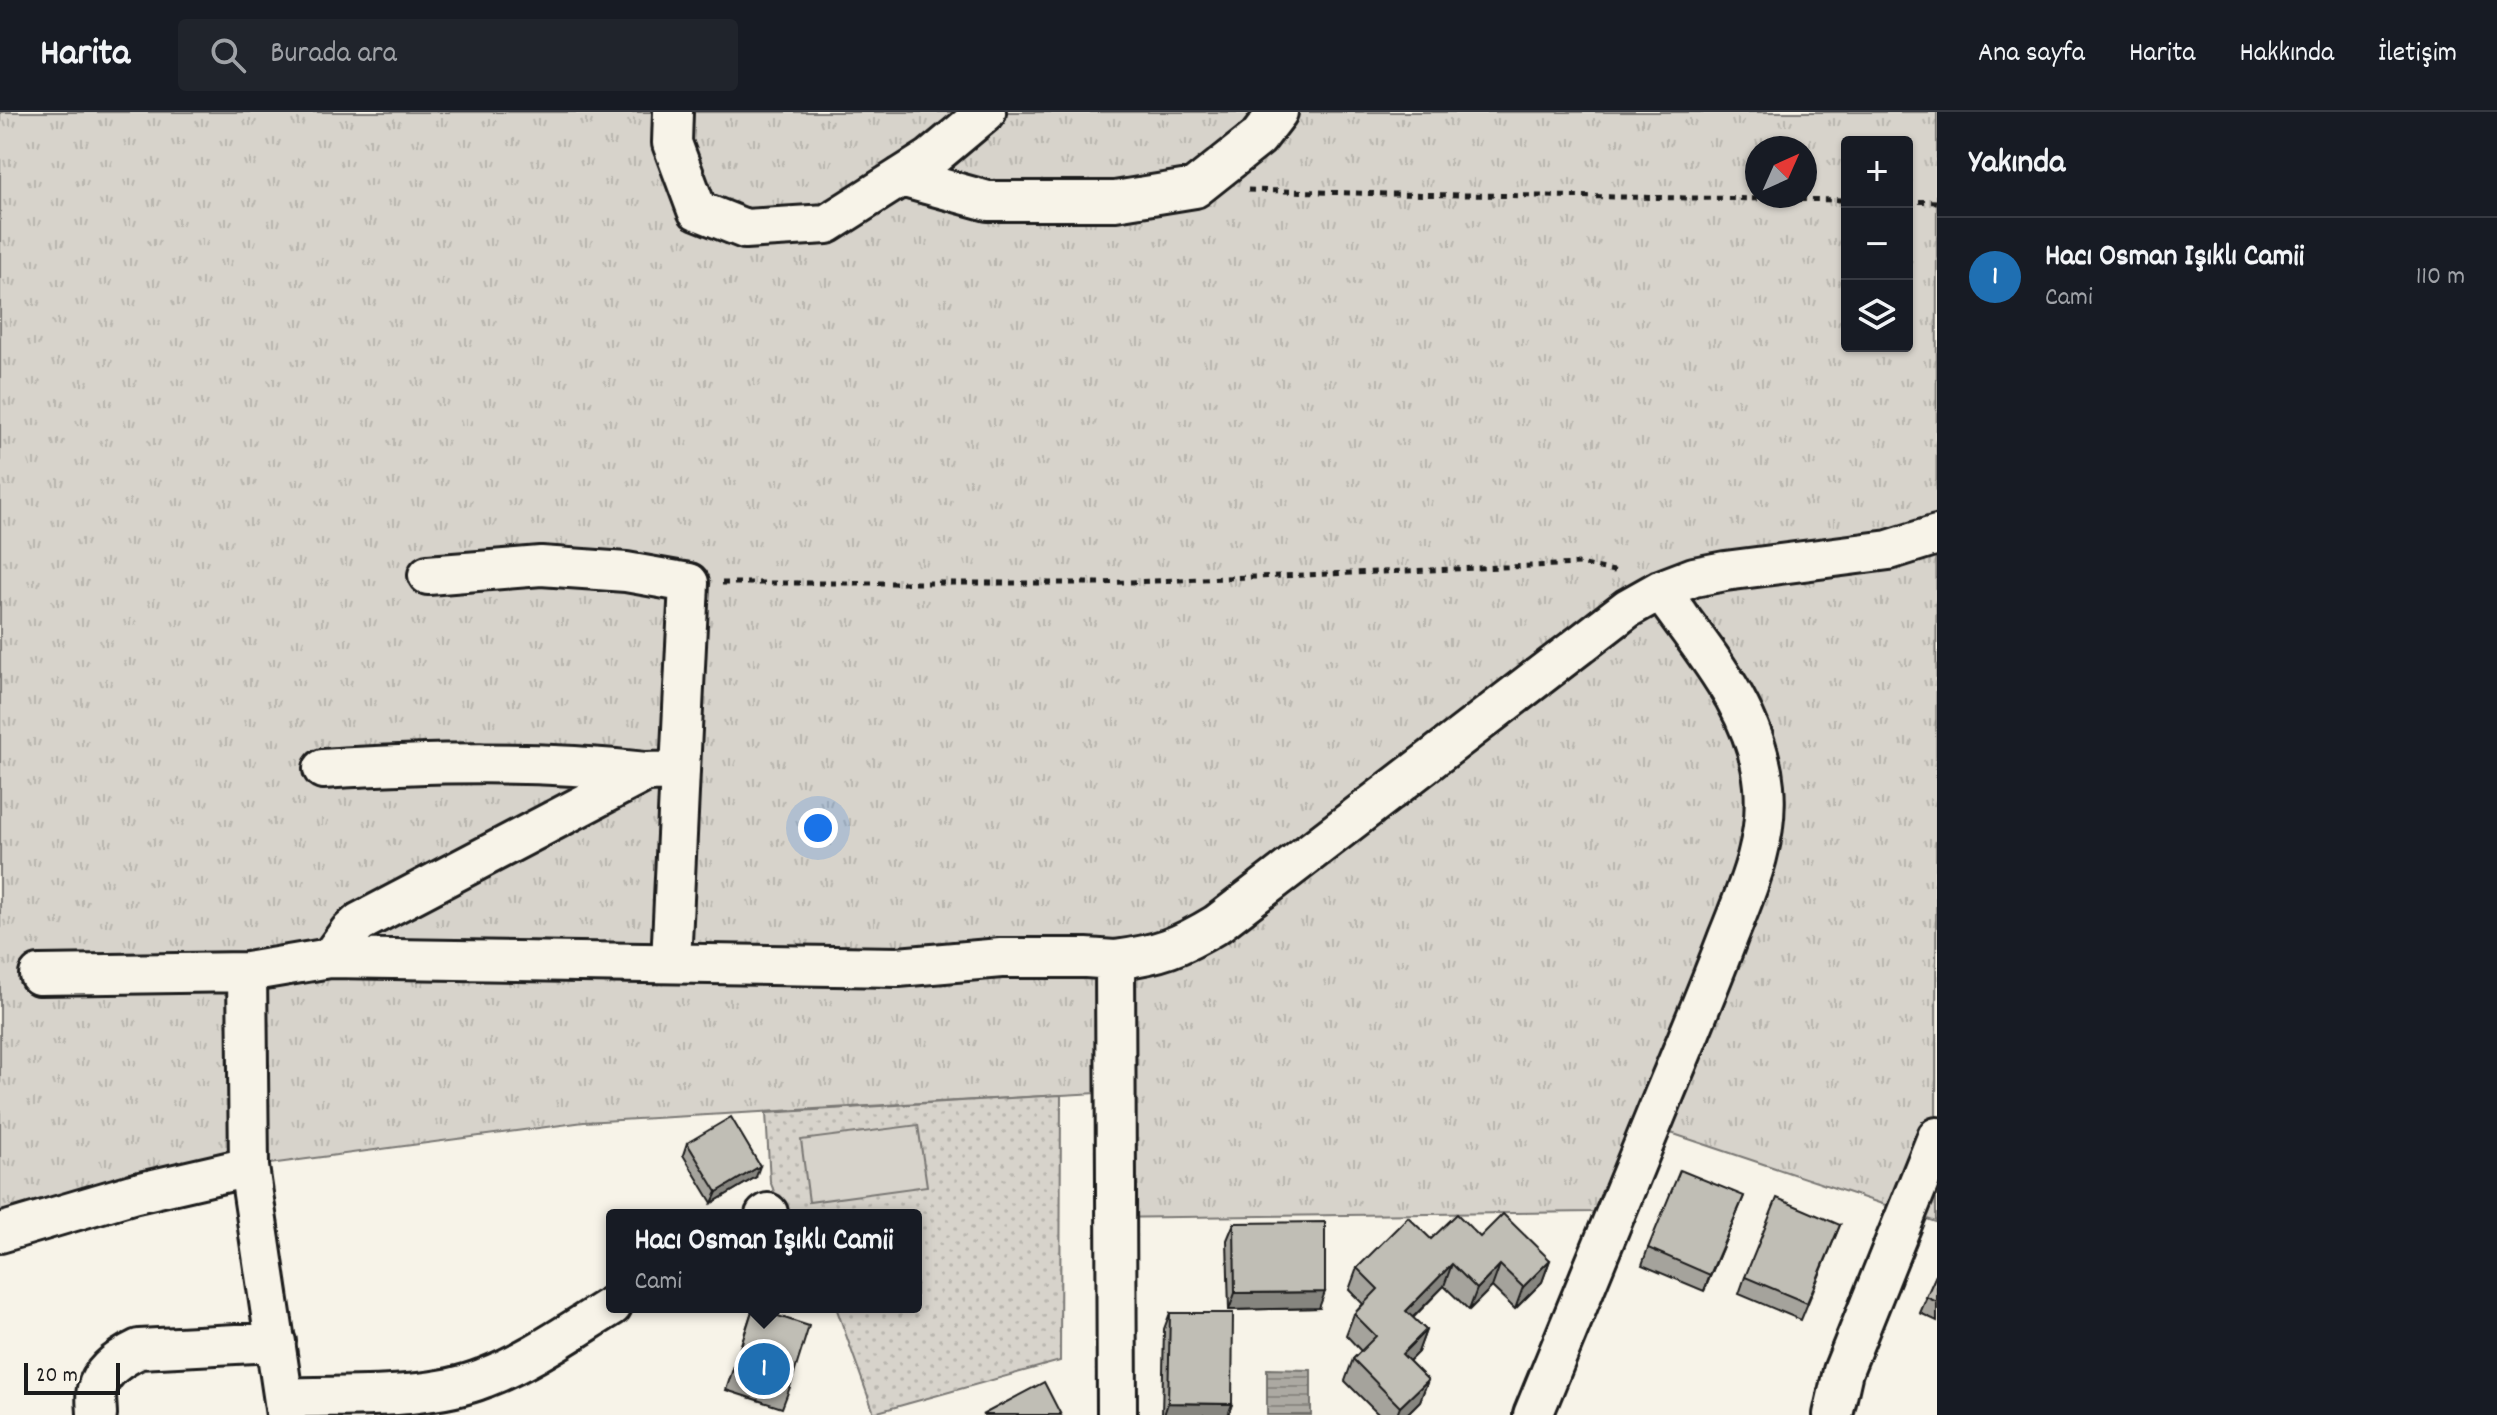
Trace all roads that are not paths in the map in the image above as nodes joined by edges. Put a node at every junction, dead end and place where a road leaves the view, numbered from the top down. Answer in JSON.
{"nodes":[{"id":1,"x":673,"y":112,"type":"edge"},
{"id":2,"x":986,"y":112,"type":"edge"},
{"id":3,"x":1278,"y":112,"type":"edge"},
{"id":4,"x":901,"y":177,"type":"junction"},
{"id":5,"x":1937,"y":535,"type":"edge"},
{"id":6,"x":428,"y":575,"type":"dead end"},
{"id":7,"x":1660,"y":590,"type":"junction"},
{"id":8,"x":323,"y":769,"type":"dead end"},
{"id":9,"x":663,"y":771,"type":"junction"},
{"id":10,"x":330,"y":958,"type":"junction"},
{"id":11,"x":1115,"y":960,"type":"junction"},
{"id":12,"x":671,"y":963,"type":"junction"},
{"id":13,"x":247,"y":972,"type":"junction"},
{"id":14,"x":39,"y":975,"type":"dead end"},
{"id":15,"x":1937,"y":1137,"type":"edge"},
{"id":16,"x":249,"y":1167,"type":"junction"},
{"id":17,"x":0,"y":1233,"type":"edge"},
{"id":18,"x":606,"y":1310,"type":"edge"},
{"id":19,"x":276,"y":1342,"type":"junction"},
{"id":20,"x":285,"y":1406,"type":"edge"},
{"id":21,"x":97,"y":1415,"type":"edge"},
{"id":22,"x":1117,"y":1415,"type":"edge"},
{"id":23,"x":1533,"y":1415,"type":"edge"},
{"id":24,"x":1833,"y":1415,"type":"edge"}],
"edges":[{"from":1,"to":4,"type":"street"},
{"from":2,"to":4,"type":"street"},
{"from":3,"to":4,"type":"street"},
{"from":5,"to":7,"type":"street"},
{"from":6,"to":9,"type":"street"},
{"from":7,"to":11,"type":"street"},
{"from":7,"to":23,"type":"street"},
{"from":8,"to":9,"type":"street"},
{"from":9,"to":10,"type":"street"},
{"from":9,"to":12,"type":"street"},
{"from":10,"to":12,"type":"street"},
{"from":10,"to":13,"type":"street"},
{"from":11,"to":12,"type":"street"},
{"from":11,"to":22,"type":"street"},
{"from":13,"to":14,"type":"street"},
{"from":13,"to":16,"type":"street"},
{"from":15,"to":24,"type":"street"},
{"from":16,"to":17,"type":"street"},
{"from":16,"to":19,"type":"street"},
{"from":18,"to":20,"type":"street"},
{"from":19,"to":20,"type":"street"},
{"from":19,"to":21,"type":"street"}]}
